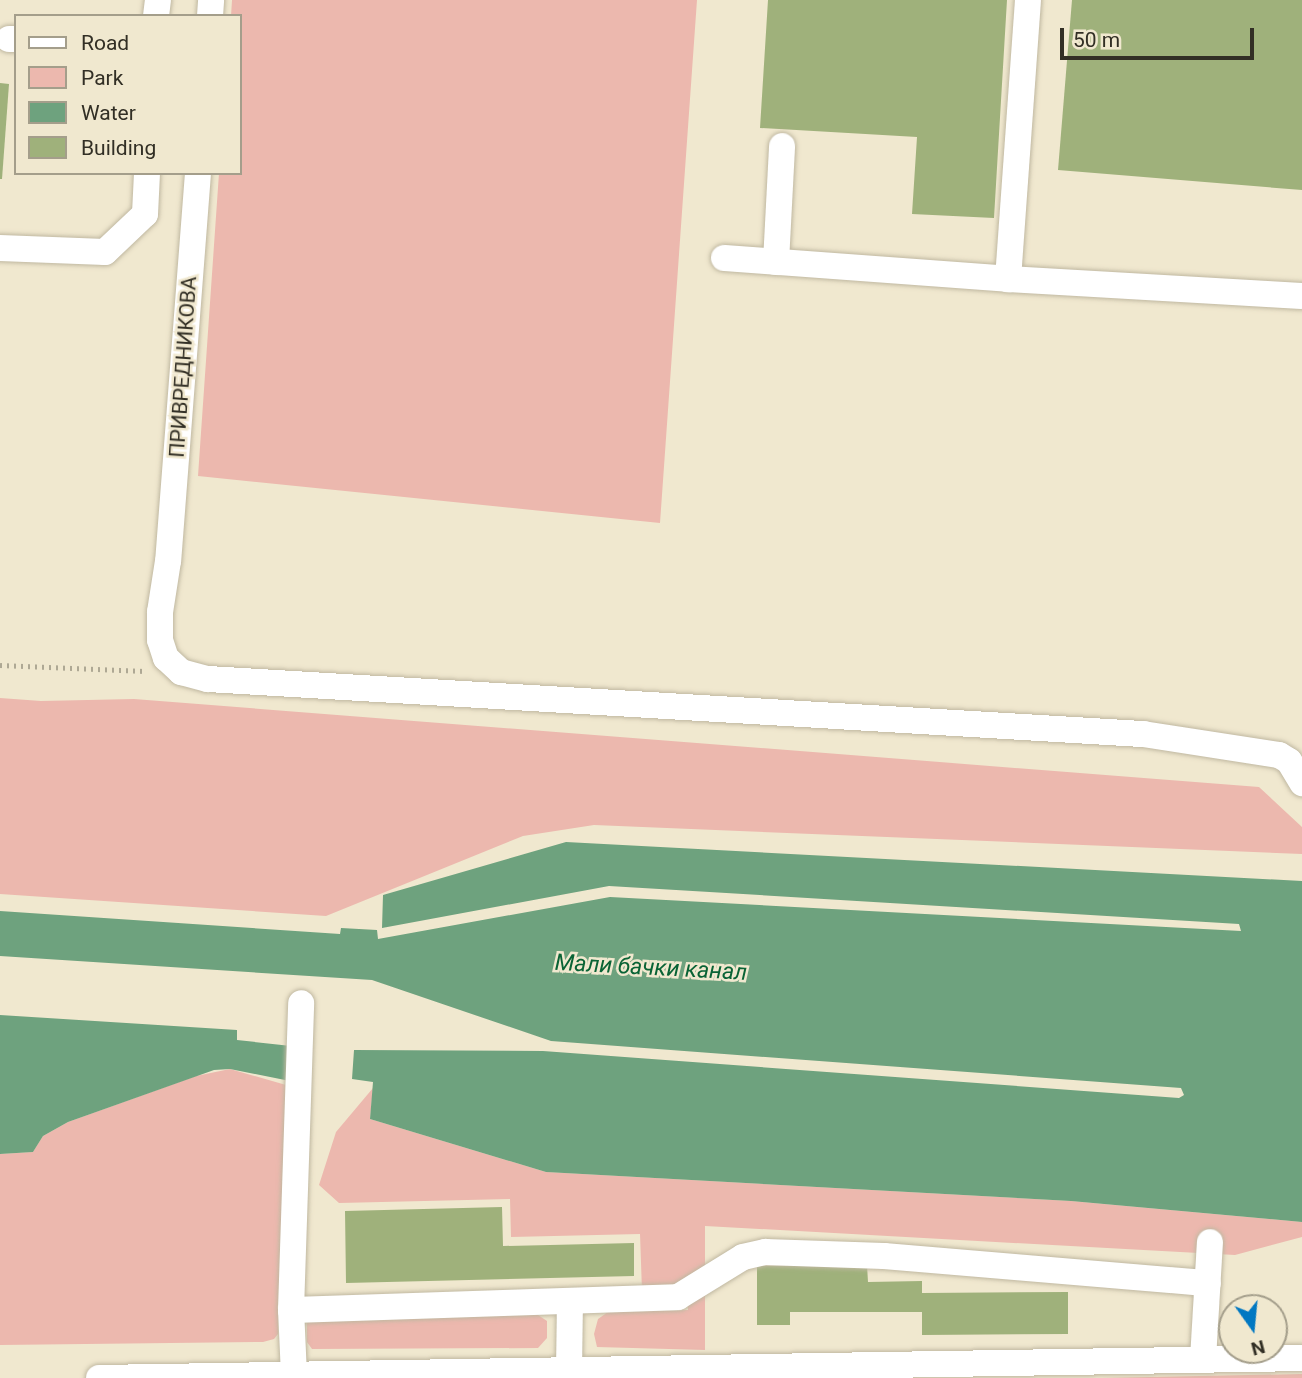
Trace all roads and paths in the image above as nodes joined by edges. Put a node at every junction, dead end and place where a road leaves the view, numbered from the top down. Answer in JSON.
{"nodes":[{"id":1,"x":1028,"y":0,"type":"edge"},
{"id":2,"x":782,"y":146,"type":"dead end"},
{"id":3,"x":147,"y":175,"type":"edge"},
{"id":4,"x":198,"y":175,"type":"edge"},
{"id":5,"x":0,"y":248,"type":"edge"},
{"id":6,"x":724,"y":258,"type":"dead end"},
{"id":7,"x":776,"y":262,"type":"junction"},
{"id":8,"x":1008,"y":279,"type":"junction"},
{"id":9,"x":1302,"y":296,"type":"edge"},
{"id":10,"x":0,"y":665,"type":"edge"},
{"id":11,"x":181,"y":672,"type":"junction"},
{"id":12,"x":1302,"y":783,"type":"edge"},
{"id":13,"x":301,"y":1003,"type":"dead end"},
{"id":14,"x":1210,"y":1242,"type":"dead end"},
{"id":15,"x":1208,"y":1283,"type":"junction"},
{"id":16,"x":570,"y":1302,"type":"junction"},
{"id":17,"x":291,"y":1310,"type":"junction"},
{"id":18,"x":1302,"y":1358,"type":"edge"},
{"id":19,"x":1203,"y":1359,"type":"junction"},
{"id":20,"x":569,"y":1371,"type":"junction"},
{"id":21,"x":293,"y":1375,"type":"junction"},
{"id":22,"x":99,"y":1378,"type":"edge"},
{"id":23,"x":131,"y":1378,"type":"edge"}],
"edges":[{"from":1,"to":8,"type":"street"},
{"from":2,"to":7,"type":"street"},
{"from":3,"to":5,"type":"street"},
{"from":4,"to":11,"type":"street","name":"ПРИВРЕДНИКОВА"},
{"from":6,"to":7,"type":"street"},
{"from":7,"to":8,"type":"street"},
{"from":8,"to":9,"type":"street"},
{"from":10,"to":11,"type":"path"},
{"from":11,"to":12,"type":"street"},
{"from":13,"to":17,"type":"street"},
{"from":14,"to":15,"type":"street"},
{"from":15,"to":16,"type":"street"},
{"from":15,"to":19,"type":"street"},
{"from":16,"to":17,"type":"street"},
{"from":16,"to":20,"type":"street"},
{"from":17,"to":21,"type":"street"},
{"from":18,"to":19,"type":"street"},
{"from":19,"to":20,"type":"street"},
{"from":20,"to":21,"type":"street"},
{"from":21,"to":23,"type":"street"},
{"from":22,"to":23,"type":"street"}]}
